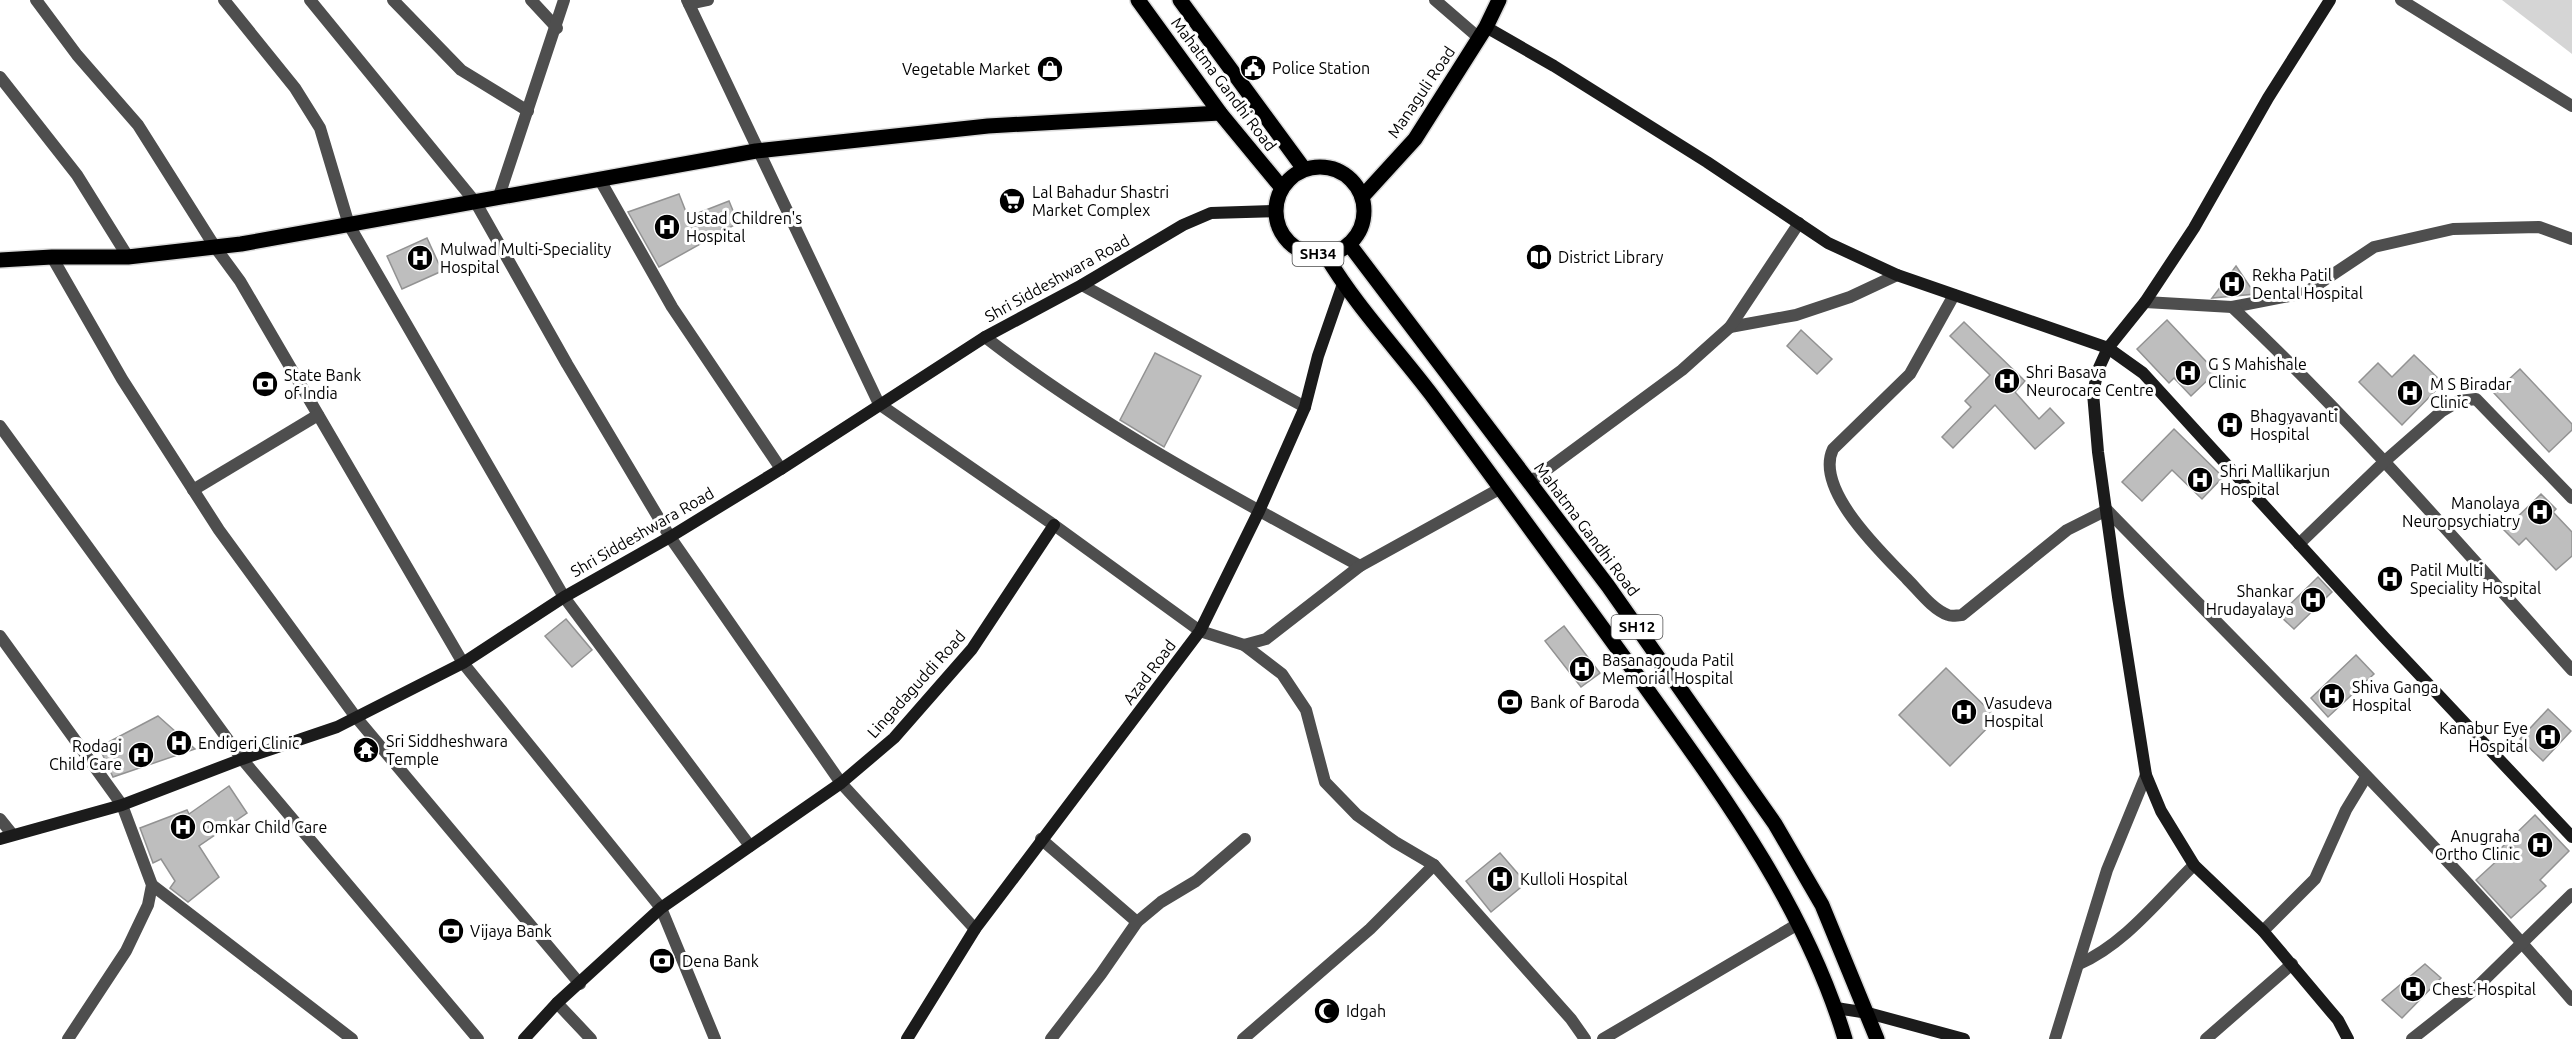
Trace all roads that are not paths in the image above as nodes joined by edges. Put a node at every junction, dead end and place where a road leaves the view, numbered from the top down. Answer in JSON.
{"nodes":[{"id":1,"x":36,"y":0,"type":"edge"},
{"id":2,"x":224,"y":0,"type":"edge"},
{"id":3,"x":310,"y":0,"type":"edge"},
{"id":4,"x":393,"y":0,"type":"edge"},
{"id":5,"x":531,"y":0,"type":"edge"},
{"id":6,"x":564,"y":0,"type":"edge"},
{"id":7,"x":708,"y":0,"type":"edge"},
{"id":8,"x":1138,"y":0,"type":"edge"},
{"id":9,"x":1180,"y":0,"type":"edge"},
{"id":10,"x":1435,"y":0,"type":"edge"},
{"id":11,"x":1499,"y":0,"type":"edge"},
{"id":12,"x":2330,"y":0,"type":"edge"},
{"id":13,"x":2401,"y":0,"type":"edge"},
{"id":14,"x":688,"y":2,"type":"edge"},
{"id":15,"x":557,"y":28,"type":"junction"},
{"id":16,"x":1482,"y":32,"type":"junction"},
{"id":17,"x":0,"y":77,"type":"edge"},
{"id":18,"x":2572,"y":106,"type":"edge"},
{"id":19,"x":528,"y":111,"type":"junction"},
{"id":20,"x":1220,"y":113,"type":"junction"},
{"id":21,"x":756,"y":151,"type":"junction"},
{"id":22,"x":1304,"y":169,"type":"junction"},
{"id":23,"x":600,"y":180,"type":"junction"},
{"id":24,"x":1282,"y":188,"type":"junction"},
{"id":25,"x":499,"y":196,"type":"junction"},
{"id":26,"x":1362,"y":198,"type":"junction"},
{"id":27,"x":476,"y":204,"type":"junction"},
{"id":28,"x":1276,"y":211,"type":"junction"},
{"id":29,"x":1798,"y":223,"type":"junction"},
{"id":30,"x":349,"y":225,"type":"junction"},
{"id":31,"x":2572,"y":239,"type":"edge"},
{"id":32,"x":1349,"y":244,"type":"junction"},
{"id":33,"x":215,"y":247,"type":"junction"},
{"id":34,"x":1325,"y":254,"type":"junction"},
{"id":35,"x":52,"y":257,"type":"junction"},
{"id":36,"x":128,"y":257,"type":"junction"},
{"id":37,"x":0,"y":260,"type":"edge"},
{"id":38,"x":1897,"y":275,"type":"junction"},
{"id":39,"x":1342,"y":284,"type":"junction"},
{"id":40,"x":1082,"y":285,"type":"junction"},
{"id":41,"x":1954,"y":295,"type":"junction"},
{"id":42,"x":2145,"y":302,"type":"junction"},
{"id":43,"x":2232,"y":307,"type":"junction"},
{"id":44,"x":1730,"y":327,"type":"junction"},
{"id":45,"x":985,"y":338,"type":"junction"},
{"id":46,"x":2108,"y":348,"type":"junction"},
{"id":47,"x":879,"y":404,"type":"junction"},
{"id":48,"x":1305,"y":407,"type":"junction"},
{"id":49,"x":318,"y":416,"type":"junction"},
{"id":50,"x":0,"y":426,"type":"edge"},
{"id":51,"x":2385,"y":461,"type":"junction"},
{"id":52,"x":781,"y":469,"type":"junction"},
{"id":53,"x":1530,"y":482,"type":"junction"},
{"id":54,"x":1501,"y":488,"type":"junction"},
{"id":55,"x":193,"y":490,"type":"junction"},
{"id":56,"x":2572,"y":498,"type":"edge"},
{"id":57,"x":2107,"y":510,"type":"junction"},
{"id":58,"x":1259,"y":511,"type":"junction"},
{"id":59,"x":1054,"y":525,"type":"junction"},
{"id":60,"x":670,"y":537,"type":"junction"},
{"id":61,"x":2299,"y":544,"type":"junction"},
{"id":62,"x":1359,"y":566,"type":"junction"},
{"id":63,"x":564,"y":597,"type":"junction"},
{"id":64,"x":1200,"y":631,"type":"junction"},
{"id":65,"x":0,"y":636,"type":"edge"},
{"id":66,"x":1244,"y":645,"type":"junction"},
{"id":67,"x":463,"y":663,"type":"junction"},
{"id":68,"x":2572,"y":670,"type":"edge"},
{"id":69,"x":355,"y":716,"type":"junction"},
{"id":70,"x":242,"y":759,"type":"junction"},
{"id":71,"x":2146,"y":775,"type":"junction"},
{"id":72,"x":2366,"y":777,"type":"junction"},
{"id":73,"x":841,"y":783,"type":"junction"},
{"id":74,"x":122,"y":805,"type":"junction"},
{"id":75,"x":0,"y":819,"type":"edge"},
{"id":76,"x":6,"y":836,"type":"edge"},
{"id":77,"x":2572,"y":837,"type":"edge"},
{"id":78,"x":1041,"y":839,"type":"junction"},
{"id":79,"x":1245,"y":839,"type":"dead end"},
{"id":80,"x":750,"y":846,"type":"junction"},
{"id":81,"x":1434,"y":865,"type":"junction"},
{"id":82,"x":2194,"y":865,"type":"junction"},
{"id":83,"x":152,"y":885,"type":"junction"},
{"id":84,"x":2572,"y":894,"type":"edge"},
{"id":85,"x":661,"y":908,"type":"junction"},
{"id":86,"x":1137,"y":922,"type":"junction"},
{"id":87,"x":1798,"y":924,"type":"junction"},
{"id":88,"x":975,"y":929,"type":"junction"},
{"id":89,"x":2263,"y":931,"type":"junction"},
{"id":90,"x":2522,"y":942,"type":"junction"},
{"id":91,"x":2079,"y":964,"type":"junction"},
{"id":92,"x":2292,"y":964,"type":"junction"},
{"id":93,"x":580,"y":984,"type":"junction"},
{"id":94,"x":2572,"y":1000,"type":"edge"},
{"id":95,"x":557,"y":1003,"type":"junction"},
{"id":96,"x":1836,"y":1008,"type":"junction"},
{"id":97,"x":1868,"y":1013,"type":"junction"},
{"id":98,"x":68,"y":1039,"type":"edge"},
{"id":99,"x":352,"y":1039,"type":"edge"},
{"id":100,"x":478,"y":1039,"type":"edge"},
{"id":101,"x":524,"y":1039,"type":"edge"},
{"id":102,"x":591,"y":1039,"type":"edge"},
{"id":103,"x":715,"y":1039,"type":"edge"},
{"id":104,"x":907,"y":1039,"type":"edge"},
{"id":105,"x":1051,"y":1039,"type":"edge"},
{"id":106,"x":1243,"y":1039,"type":"edge"},
{"id":107,"x":1585,"y":1039,"type":"edge"},
{"id":108,"x":1603,"y":1039,"type":"edge"},
{"id":109,"x":1845,"y":1039,"type":"edge"},
{"id":110,"x":1876,"y":1039,"type":"edge"},
{"id":111,"x":1964,"y":1039,"type":"edge"},
{"id":112,"x":2055,"y":1039,"type":"edge"},
{"id":113,"x":2206,"y":1039,"type":"edge"},
{"id":114,"x":2348,"y":1039,"type":"edge"},
{"id":115,"x":2412,"y":1039,"type":"edge"}],
"edges":[{"from":1,"to":33,"type":"street"},
{"from":2,"to":30,"type":"street"},
{"from":3,"to":27,"type":"street"},
{"from":4,"to":19,"type":"street"},
{"from":5,"to":15,"type":"street"},
{"from":6,"to":15,"type":"street"},
{"from":7,"to":14,"type":"street"},
{"from":8,"to":20,"type":"main road","name":"Mahatma Gandhi Road"},
{"from":9,"to":22,"type":"main road","name":"Mahatma Gandhi Road"},
{"from":10,"to":16,"type":"street"},
{"from":11,"to":16,"type":"main road","name":"Managuli Road"},
{"from":12,"to":42,"type":"street"},
{"from":13,"to":18,"type":"street"},
{"from":14,"to":21,"type":"street"},
{"from":15,"to":19,"type":"street"},
{"from":16,"to":26,"type":"main road","name":"Managuli Road"},
{"from":16,"to":29,"type":"street"},
{"from":17,"to":36,"type":"street"},
{"from":19,"to":25,"type":"street"},
{"from":20,"to":21,"type":"main road"},
{"from":20,"to":24,"type":"main road","name":"Mahatma Gandhi Road"},
{"from":21,"to":23,"type":"main road"},
{"from":21,"to":47,"type":"street"},
{"from":22,"to":24,"type":"main road"},
{"from":22,"to":26,"type":"main road"},
{"from":23,"to":25,"type":"main road"},
{"from":23,"to":52,"type":"street"},
{"from":24,"to":28,"type":"main road"},
{"from":25,"to":27,"type":"main road"},
{"from":26,"to":32,"type":"main road","number":"SH34"},
{"from":27,"to":30,"type":"main road"},
{"from":27,"to":60,"type":"street"},
{"from":28,"to":34,"type":"main road","number":"SH34"},
{"from":28,"to":40,"type":"street","name":"Shri Siddeshwara Road"},
{"from":29,"to":38,"type":"street"},
{"from":29,"to":44,"type":"street"},
{"from":30,"to":33,"type":"main road"},
{"from":30,"to":63,"type":"street"},
{"from":31,"to":43,"type":"street"},
{"from":32,"to":34,"type":"main road","number":"SH34"},
{"from":32,"to":53,"type":"main road","name":"Mahatma Gandhi Road","number":"SH12"},
{"from":33,"to":36,"type":"main road"},
{"from":33,"to":49,"type":"street"},
{"from":34,"to":39,"type":"main road","number":"SH12"},
{"from":35,"to":36,"type":"main road"},
{"from":35,"to":37,"type":"main road"},
{"from":35,"to":55,"type":"street"},
{"from":38,"to":41,"type":"street"},
{"from":38,"to":44,"type":"street"},
{"from":39,"to":48,"type":"street","name":"Azad Road"},
{"from":39,"to":54,"type":"main road","number":"SH12"},
{"from":40,"to":45,"type":"street","name":"Shri Siddeshwara Road"},
{"from":40,"to":48,"type":"street"},
{"from":41,"to":46,"type":"street"},
{"from":41,"to":57,"type":"street"},
{"from":42,"to":43,"type":"street"},
{"from":42,"to":46,"type":"street"},
{"from":43,"to":51,"type":"street"},
{"from":44,"to":53,"type":"street"},
{"from":45,"to":47,"type":"street","name":"Shri Siddeshwara Road"},
{"from":45,"to":58,"type":"street"},
{"from":46,"to":57,"type":"street"},
{"from":46,"to":61,"type":"street"},
{"from":47,"to":52,"type":"street","name":"Shri Siddeshwara Road"},
{"from":47,"to":59,"type":"street"},
{"from":48,"to":58,"type":"street","name":"Azad Road"},
{"from":49,"to":55,"type":"street"},
{"from":49,"to":67,"type":"street"},
{"from":50,"to":70,"type":"street"},
{"from":51,"to":56,"type":"street"},
{"from":51,"to":61,"type":"street"},
{"from":51,"to":68,"type":"street"},
{"from":52,"to":60,"type":"street","name":"Shri Siddeshwara Road"},
{"from":53,"to":97,"type":"main road","name":"Mahatma Gandhi Road","number":"SH12"},
{"from":54,"to":62,"type":"street"},
{"from":54,"to":87,"type":"main road","number":"SH12"},
{"from":55,"to":69,"type":"street"},
{"from":57,"to":71,"type":"street"},
{"from":57,"to":72,"type":"street"},
{"from":58,"to":62,"type":"street"},
{"from":58,"to":64,"type":"street","name":"Azad Road"},
{"from":59,"to":64,"type":"street"},
{"from":59,"to":73,"type":"street","name":"Lingadaguddi Road"},
{"from":60,"to":63,"type":"street","name":"Shri Siddeshwara Road"},
{"from":60,"to":73,"type":"street"},
{"from":61,"to":77,"type":"street"},
{"from":62,"to":66,"type":"street"},
{"from":63,"to":67,"type":"street","name":"Shri Siddeshwara Road"},
{"from":63,"to":80,"type":"street"},
{"from":64,"to":66,"type":"street"},
{"from":64,"to":78,"type":"street","name":"Azad Road"},
{"from":65,"to":74,"type":"street"},
{"from":66,"to":81,"type":"street"},
{"from":67,"to":69,"type":"street","name":"Shri Siddeshwara Road"},
{"from":67,"to":85,"type":"street"},
{"from":69,"to":70,"type":"street","name":"Shri Siddeshwara Road"},
{"from":69,"to":93,"type":"street"},
{"from":70,"to":74,"type":"street","name":"Shri Siddeshwara Road"},
{"from":70,"to":100,"type":"street"},
{"from":71,"to":82,"type":"street"},
{"from":71,"to":91,"type":"street"},
{"from":72,"to":89,"type":"street"},
{"from":72,"to":90,"type":"street"},
{"from":73,"to":80,"type":"street","name":"Lingadaguddi Road"},
{"from":73,"to":88,"type":"street"},
{"from":74,"to":76,"type":"street","name":"Shri Siddeshwara Road"},
{"from":74,"to":83,"type":"street"},
{"from":75,"to":76,"type":"street"},
{"from":78,"to":86,"type":"street"},
{"from":78,"to":88,"type":"street","name":"Azad Road"},
{"from":79,"to":86,"type":"street"},
{"from":80,"to":85,"type":"street","name":"Lingadaguddi Road"},
{"from":81,"to":106,"type":"street"},
{"from":81,"to":107,"type":"street"},
{"from":82,"to":89,"type":"street"},
{"from":82,"to":91,"type":"street"},
{"from":83,"to":98,"type":"street"},
{"from":83,"to":99,"type":"street"},
{"from":84,"to":90,"type":"street"},
{"from":85,"to":93,"type":"street","name":"Lingadaguddi Road"},
{"from":85,"to":103,"type":"street"},
{"from":86,"to":105,"type":"street"},
{"from":87,"to":96,"type":"main road","number":"SH12"},
{"from":87,"to":108,"type":"street"},
{"from":88,"to":104,"type":"street","name":"Azad Road"},
{"from":89,"to":92,"type":"street"},
{"from":90,"to":94,"type":"street"},
{"from":90,"to":115,"type":"street"},
{"from":91,"to":112,"type":"street"},
{"from":92,"to":113,"type":"street"},
{"from":92,"to":114,"type":"street"},
{"from":93,"to":95,"type":"street","name":"Lingadaguddi Road"},
{"from":95,"to":101,"type":"street","name":"Lingadaguddi Road"},
{"from":95,"to":102,"type":"street"},
{"from":96,"to":97,"type":"street"},
{"from":96,"to":109,"type":"main road","number":"SH12"},
{"from":97,"to":110,"type":"main road","name":"Mahatma Gandhi Road","number":"SH12"},
{"from":97,"to":111,"type":"street"}]}
